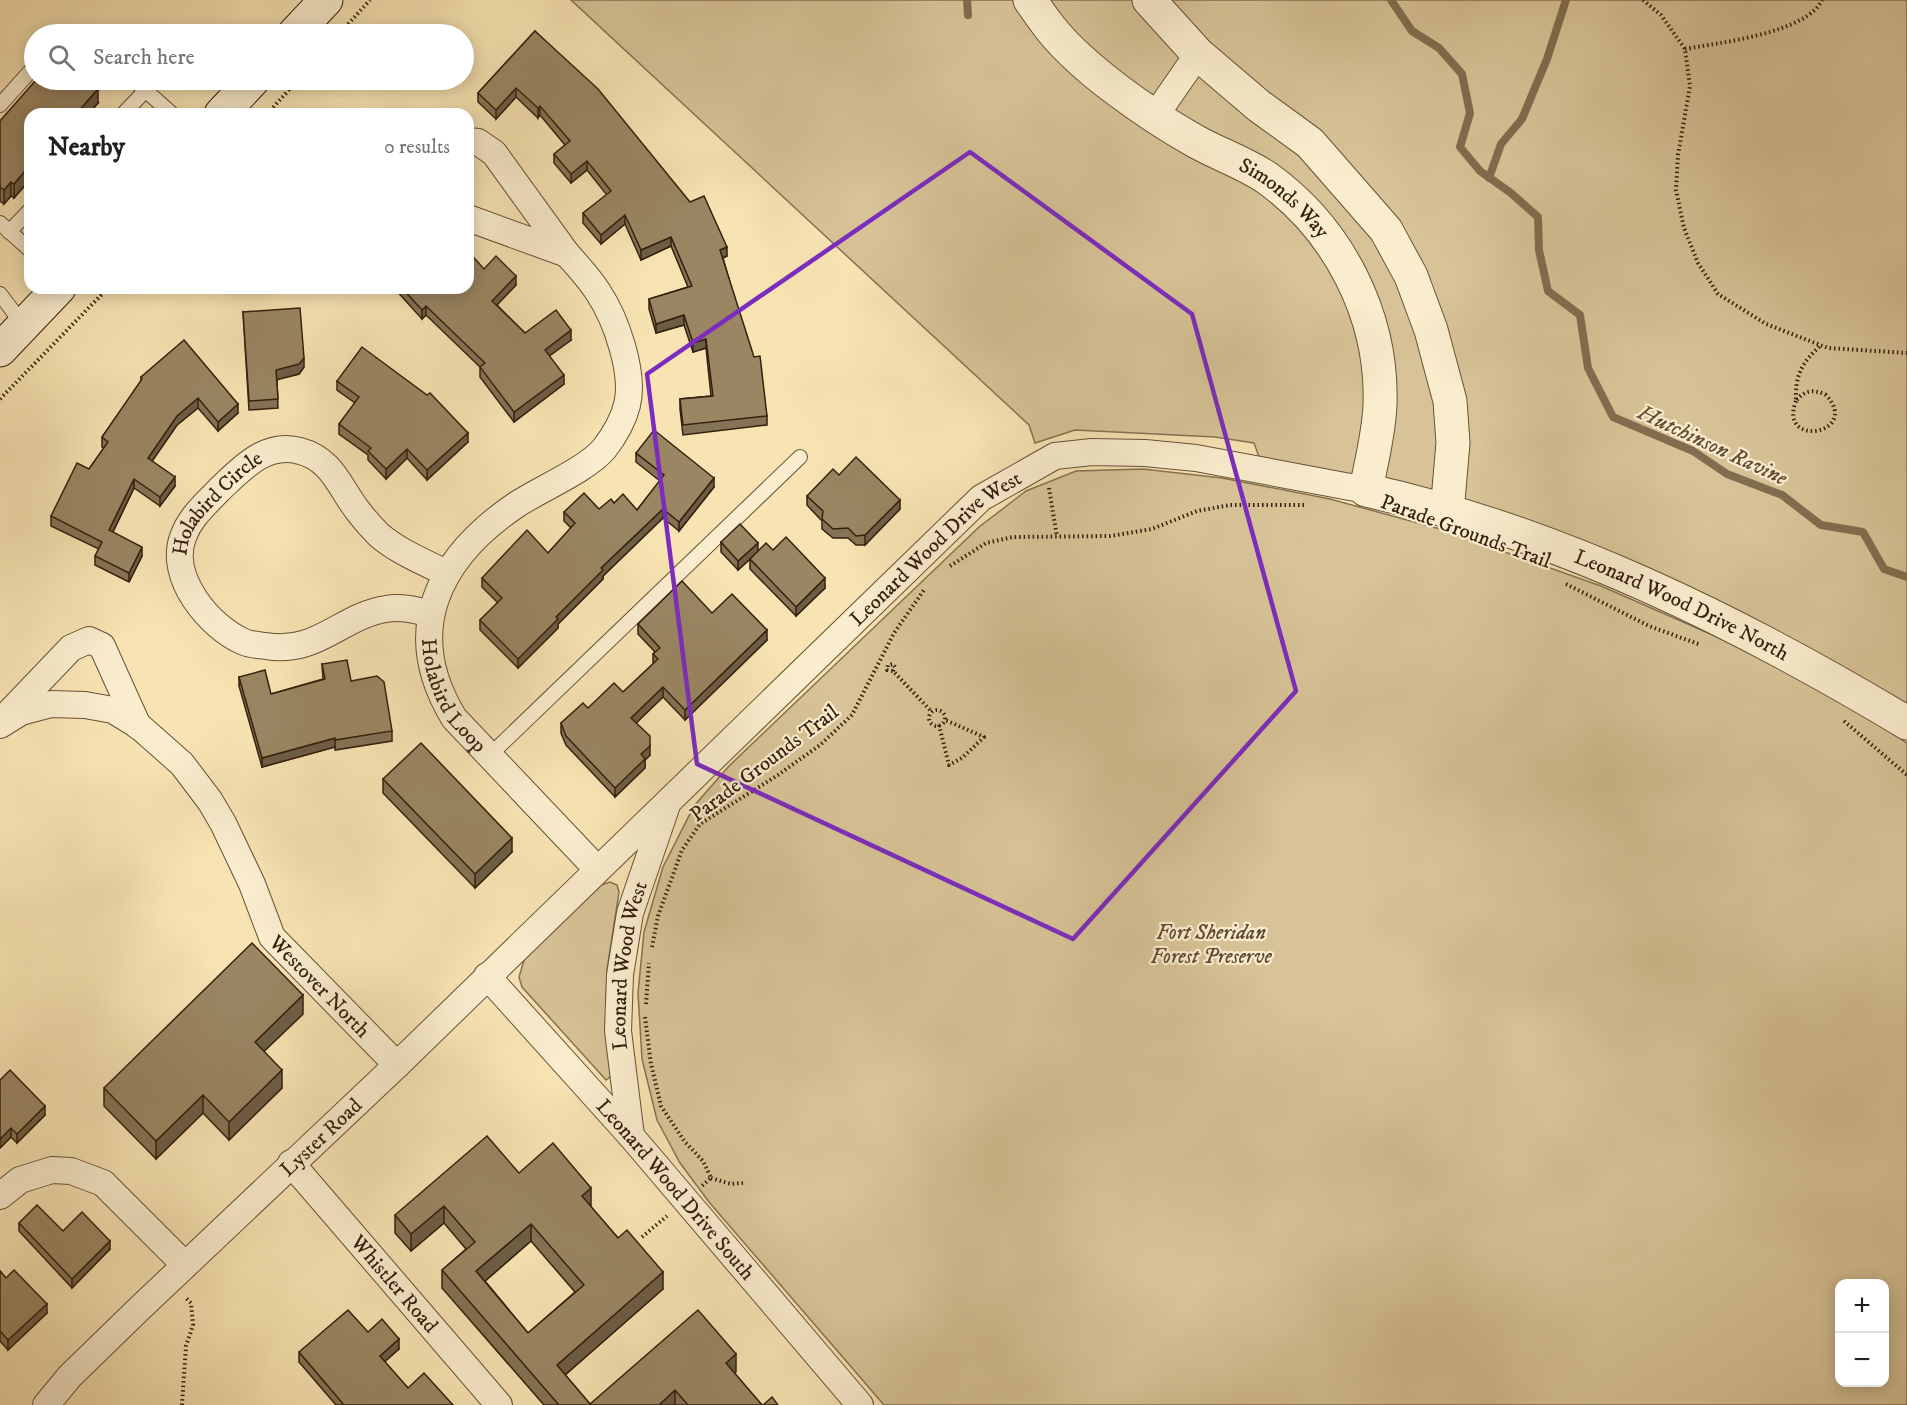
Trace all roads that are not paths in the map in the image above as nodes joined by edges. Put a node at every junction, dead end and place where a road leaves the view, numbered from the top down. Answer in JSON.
{"nodes":[{"id":1,"x":326,"y":0,"type":"edge"},
{"id":2,"x":1149,"y":0,"type":"edge"},
{"id":3,"x":1032,"y":3,"type":"edge"},
{"id":4,"x":303,"y":24,"type":"edge"},
{"id":5,"x":1198,"y":54,"type":"junction"},
{"id":6,"x":24,"y":78,"type":"edge"},
{"id":7,"x":146,"y":90,"type":"joint"},
{"id":8,"x":243,"y":90,"type":"edge"},
{"id":9,"x":0,"y":105,"type":"edge"},
{"id":10,"x":129,"y":108,"type":"edge"},
{"id":11,"x":166,"y":108,"type":"edge"},
{"id":12,"x":226,"y":108,"type":"edge"},
{"id":13,"x":1155,"y":116,"type":"junction"},
{"id":14,"x":474,"y":142,"type":"edge"},
{"id":15,"x":24,"y":214,"type":"edge"},
{"id":16,"x":474,"y":220,"type":"edge"},
{"id":17,"x":4,"y":227,"type":"edge"},
{"id":18,"x":24,"y":245,"type":"edge"},
{"id":19,"x":567,"y":254,"type":"junction"},
{"id":20,"x":0,"y":294,"type":"edge"},
{"id":21,"x":53,"y":294,"type":"edge"},
{"id":22,"x":24,"y":326,"type":"junction"},
{"id":23,"x":0,"y":350,"type":"edge"},
{"id":24,"x":800,"y":457,"type":"dead end"},
{"id":25,"x":1366,"y":490,"type":"junction"},
{"id":26,"x":1447,"y":512,"type":"junction"},
{"id":27,"x":446,"y":573,"type":"junction"},
{"id":28,"x":431,"y":614,"type":"junction"},
{"id":29,"x":1907,"y":723,"type":"edge"},
{"id":30,"x":0,"y":724,"type":"edge"},
{"id":31,"x":139,"y":726,"type":"junction"},
{"id":32,"x":490,"y":755,"type":"junction"},
{"id":33,"x":668,"y":800,"type":"junction"},
{"id":34,"x":597,"y":869,"type":"junction"},
{"id":35,"x":487,"y":976,"type":"junction"},
{"id":36,"x":397,"y":1065,"type":"junction"},
{"id":37,"x":631,"y":1136,"type":"junction"},
{"id":38,"x":291,"y":1163,"type":"junction"},
{"id":39,"x":0,"y":1196,"type":"edge"},
{"id":40,"x":184,"y":1265,"type":"junction"},
{"id":41,"x":46,"y":1405,"type":"edge"},
{"id":42,"x":499,"y":1405,"type":"edge"},
{"id":43,"x":861,"y":1405,"type":"edge"}],
"edges":[{"from":1,"to":4,"type":"street"},
{"from":2,"to":5,"type":"street"},
{"from":3,"to":13,"type":"street","name":"Simonds Way"},
{"from":5,"to":13,"type":"street"},
{"from":5,"to":26,"type":"street"},
{"from":6,"to":9,"type":"lane"},
{"from":7,"to":10,"type":"lane"},
{"from":7,"to":11,"type":"lane"},
{"from":8,"to":12,"type":"street"},
{"from":13,"to":25,"type":"street","name":"Simonds Way"},
{"from":14,"to":19,"type":"street","name":"Holabird Loop"},
{"from":15,"to":17,"type":"lane"},
{"from":16,"to":19,"type":"street"},
{"from":17,"to":18,"type":"lane"},
{"from":19,"to":27,"type":"street","name":"Holabird Loop"},
{"from":20,"to":22,"type":"lane"},
{"from":21,"to":22,"type":"street"},
{"from":22,"to":23,"type":"street"},
{"from":24,"to":32,"type":"lane"},
{"from":25,"to":26,"type":"street","name":"Leonard Wood Drive North"},
{"from":25,"to":33,"type":"street","name":"Leonard Wood Drive West"},
{"from":26,"to":29,"type":"street","name":"Leonard Wood Drive North"},
{"from":27,"to":28,"type":"street","name":"Holabird Loop"},
{"from":27,"to":28,"type":"street","name":"Holabird Circle"},
{"from":28,"to":32,"type":"street","name":"Holabird Loop"},
{"from":30,"to":31,"type":"street"},
{"from":30,"to":31,"type":"street"},
{"from":31,"to":36,"type":"street","name":"Westover North"},
{"from":32,"to":34,"type":"street","name":"Holabird Loop"},
{"from":33,"to":34,"type":"street","name":"Leonard Wood Drive West"},
{"from":33,"to":37,"type":"street","name":"Leonard Wood West"},
{"from":34,"to":35,"type":"street","name":"Lyster Road"},
{"from":35,"to":36,"type":"street","name":"Lyster Road"},
{"from":35,"to":37,"type":"street","name":"Leonard Wood Drive South"},
{"from":36,"to":38,"type":"street","name":"Lyster Road"},
{"from":37,"to":43,"type":"street","name":"Leonard Wood Drive South"},
{"from":38,"to":40,"type":"street","name":"Lyster Road"},
{"from":38,"to":42,"type":"street","name":"Whistler Road"},
{"from":39,"to":40,"type":"street"},
{"from":40,"to":41,"type":"street","name":"Lyster Road"}]}
